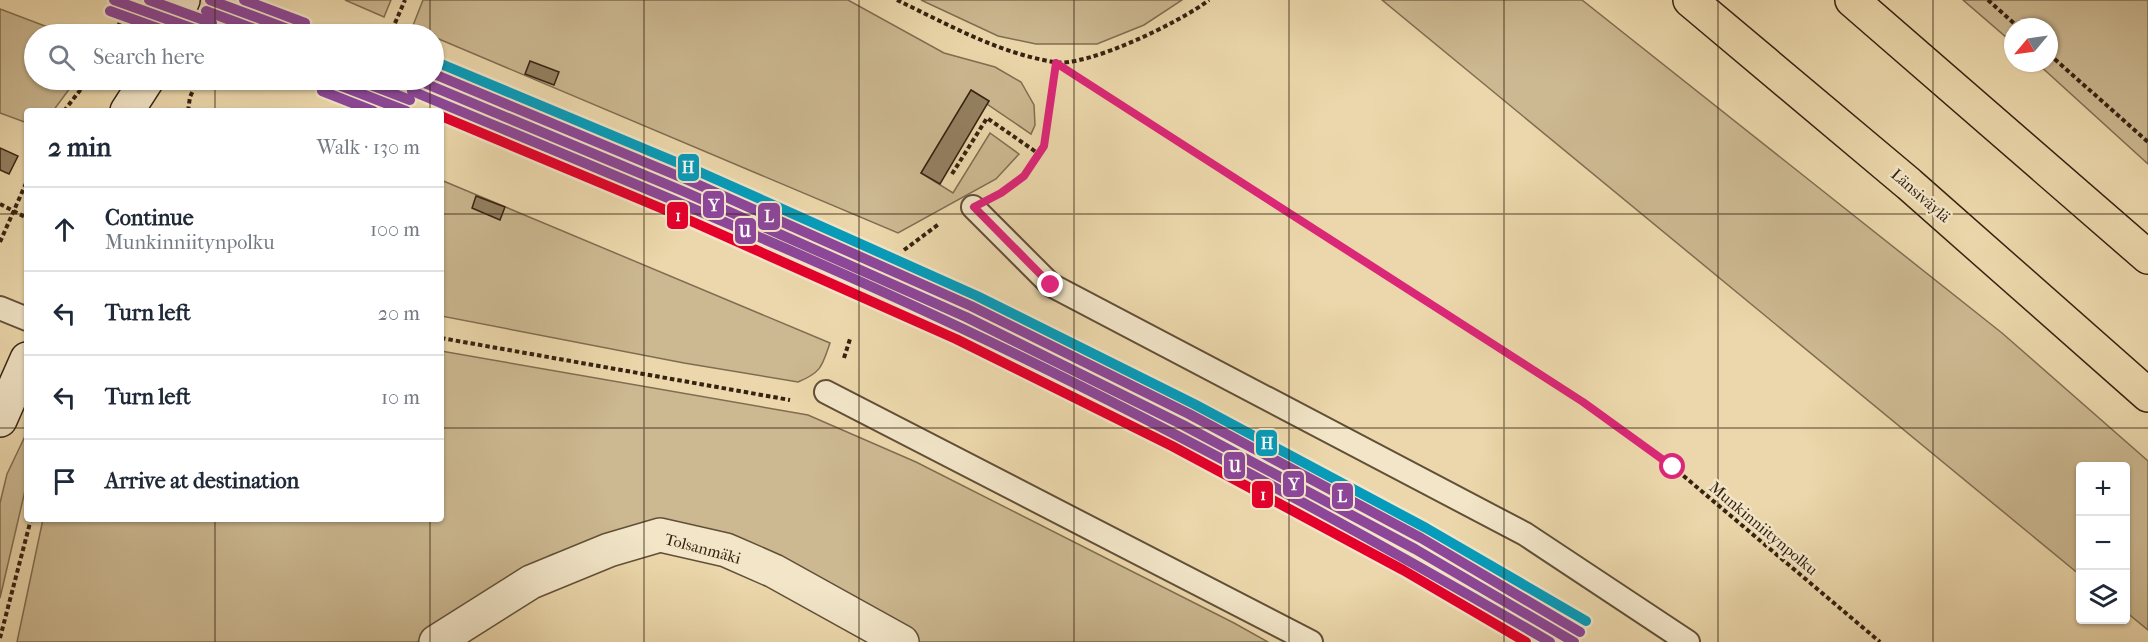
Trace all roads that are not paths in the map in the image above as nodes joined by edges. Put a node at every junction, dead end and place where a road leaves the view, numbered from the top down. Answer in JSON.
{"nodes":[{"id":1,"x":183,"y":0,"type":"edge"},
{"id":2,"x":1690,"y":0,"type":"edge"},
{"id":3,"x":1852,"y":0,"type":"edge"},
{"id":4,"x":172,"y":24,"type":"edge"},
{"id":5,"x":141,"y":90,"type":"edge"},
{"id":6,"x":146,"y":90,"type":"edge"},
{"id":7,"x":129,"y":108,"type":"edge"},
{"id":8,"x":142,"y":108,"type":"edge"},
{"id":9,"x":974,"y":207,"type":"road end"},
{"id":10,"x":2148,"y":257,"type":"edge"},
{"id":11,"x":0,"y":308,"type":"edge"},
{"id":12,"x":24,"y":318,"type":"edge"},
{"id":13,"x":24,"y":366,"type":"edge"},
{"id":14,"x":826,"y":392,"type":"road end"},
{"id":15,"x":2148,"y":395,"type":"edge"},
{"id":16,"x":0,"y":420,"type":"edge"},
{"id":17,"x":436,"y":642,"type":"edge"},
{"id":18,"x":902,"y":642,"type":"edge"},
{"id":19,"x":1311,"y":642,"type":"edge"},
{"id":20,"x":1688,"y":642,"type":"edge"}],
"edges":[{"from":1,"to":4,"type":"street"},
{"from":2,"to":15,"type":"highway","name":"Länsiväylä"},
{"from":3,"to":10,"type":"highway"},
{"from":5,"to":7,"type":"street"},
{"from":6,"to":8,"type":"street"},
{"from":9,"to":20,"type":"lane"},
{"from":11,"to":12,"type":"lane"},
{"from":13,"to":16,"type":"street"},
{"from":14,"to":19,"type":"lane"},
{"from":17,"to":18,"type":"street","name":"Tolsanmäki"}]}
